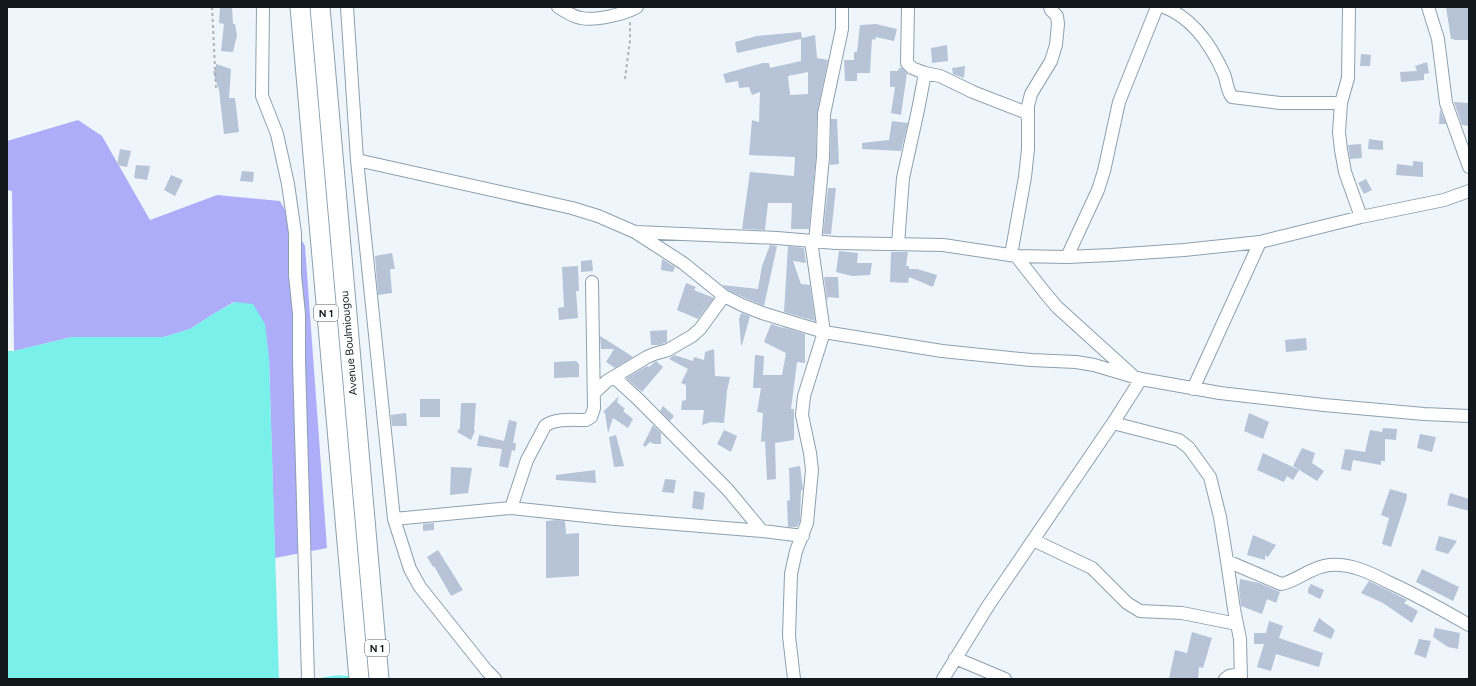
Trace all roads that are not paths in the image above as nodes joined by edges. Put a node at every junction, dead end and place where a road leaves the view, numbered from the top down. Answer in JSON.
{"nodes":[{"id":1,"x":263,"y":7,"type":"edge"},
{"id":2,"x":300,"y":7,"type":"edge"},
{"id":3,"x":320,"y":7,"type":"edge"},
{"id":4,"x":347,"y":7,"type":"edge"},
{"id":5,"x":558,"y":7,"type":"edge"},
{"id":6,"x":842,"y":7,"type":"edge"},
{"id":7,"x":908,"y":7,"type":"edge"},
{"id":8,"x":1050,"y":7,"type":"edge"},
{"id":9,"x":1157,"y":7,"type":"edge"},
{"id":10,"x":1164,"y":7,"type":"edge"},
{"id":11,"x":1349,"y":7,"type":"edge"},
{"id":12,"x":1428,"y":7,"type":"edge"},
{"id":13,"x":634,"y":9,"type":"edge"},
{"id":14,"x":598,"y":13,"type":"edge"},
{"id":15,"x":925,"y":73,"type":"junction"},
{"id":16,"x":1341,"y":103,"type":"junction"},
{"id":17,"x":1027,"y":113,"type":"junction"},
{"id":18,"x":356,"y":160,"type":"junction"},
{"id":19,"x":1469,"y":167,"type":"edge"},
{"id":20,"x":1469,"y":191,"type":"edge"},
{"id":21,"x":1361,"y":217,"type":"junction"},
{"id":22,"x":635,"y":232,"type":"junction"},
{"id":23,"x":813,"y":242,"type":"junction"},
{"id":24,"x":1260,"y":242,"type":"junction"},
{"id":25,"x":898,"y":244,"type":"junction"},
{"id":26,"x":1014,"y":255,"type":"junction"},
{"id":27,"x":1067,"y":257,"type":"junction"},
{"id":28,"x":592,"y":282,"type":"dead end"},
{"id":29,"x":724,"y":296,"type":"junction"},
{"id":30,"x":824,"y":332,"type":"junction"},
{"id":31,"x":614,"y":377,"type":"junction"},
{"id":32,"x":1137,"y":378,"type":"junction"},
{"id":33,"x":1194,"y":389,"type":"junction"},
{"id":34,"x":594,"y":393,"type":"junction"},
{"id":35,"x":1469,"y":416,"type":"edge"},
{"id":36,"x":1113,"y":423,"type":"junction"},
{"id":37,"x":511,"y":508,"type":"junction"},
{"id":38,"x":394,"y":519,"type":"junction"},
{"id":39,"x":762,"y":531,"type":"junction"},
{"id":40,"x":802,"y":536,"type":"junction"},
{"id":41,"x":1033,"y":540,"type":"junction"},
{"id":42,"x":1228,"y":561,"type":"junction"},
{"id":43,"x":1237,"y":624,"type":"junction"},
{"id":44,"x":1469,"y":625,"type":"edge"},
{"id":45,"x":955,"y":658,"type":"junction"},
{"id":46,"x":1241,"y":676,"type":"edge"},
{"id":47,"x":308,"y":679,"type":"edge"},
{"id":48,"x":359,"y":679,"type":"edge"},
{"id":49,"x":379,"y":679,"type":"edge"},
{"id":50,"x":496,"y":679,"type":"edge"},
{"id":51,"x":794,"y":679,"type":"edge"},
{"id":52,"x":943,"y":679,"type":"edge"},
{"id":53,"x":1005,"y":679,"type":"edge"},
{"id":54,"x":1225,"y":679,"type":"edge"}],
"edges":[{"from":1,"to":47,"type":"street"},
{"from":2,"to":48,"type":"highway","name":"Avenue Boulmiougou","number":"N 1"},
{"from":3,"to":49,"type":"highway","name":"Avenue Boulmiougou","number":"N 1"},
{"from":4,"to":18,"type":"street"},
{"from":5,"to":14,"type":"street"},
{"from":6,"to":23,"type":"street"},
{"from":7,"to":15,"type":"street"},
{"from":8,"to":17,"type":"street"},
{"from":9,"to":27,"type":"street"},
{"from":10,"to":16,"type":"street"},
{"from":11,"to":16,"type":"street"},
{"from":12,"to":19,"type":"street"},
{"from":13,"to":14,"type":"street"},
{"from":15,"to":17,"type":"street"},
{"from":15,"to":25,"type":"street"},
{"from":16,"to":21,"type":"street"},
{"from":17,"to":26,"type":"street"},
{"from":18,"to":22,"type":"street"},
{"from":18,"to":38,"type":"street"},
{"from":20,"to":21,"type":"street"},
{"from":21,"to":24,"type":"street"},
{"from":22,"to":23,"type":"street"},
{"from":22,"to":29,"type":"street"},
{"from":23,"to":25,"type":"street"},
{"from":23,"to":30,"type":"street"},
{"from":24,"to":27,"type":"street"},
{"from":24,"to":33,"type":"street"},
{"from":25,"to":26,"type":"street"},
{"from":26,"to":27,"type":"street"},
{"from":26,"to":32,"type":"street"},
{"from":28,"to":34,"type":"street"},
{"from":29,"to":30,"type":"street"},
{"from":29,"to":31,"type":"street"},
{"from":30,"to":32,"type":"street"},
{"from":30,"to":40,"type":"street"},
{"from":31,"to":34,"type":"street"},
{"from":31,"to":39,"type":"street"},
{"from":32,"to":33,"type":"street"},
{"from":32,"to":36,"type":"street"},
{"from":33,"to":35,"type":"street"},
{"from":34,"to":37,"type":"street"},
{"from":36,"to":41,"type":"street"},
{"from":36,"to":42,"type":"street"},
{"from":37,"to":38,"type":"street"},
{"from":37,"to":39,"type":"street"},
{"from":38,"to":50,"type":"street"},
{"from":39,"to":40,"type":"street"},
{"from":40,"to":51,"type":"street"},
{"from":41,"to":43,"type":"street"},
{"from":41,"to":45,"type":"street"},
{"from":42,"to":43,"type":"street"},
{"from":42,"to":44,"type":"street"},
{"from":43,"to":46,"type":"street"},
{"from":45,"to":52,"type":"street"},
{"from":45,"to":53,"type":"street"},
{"from":46,"to":54,"type":"street"}]}
